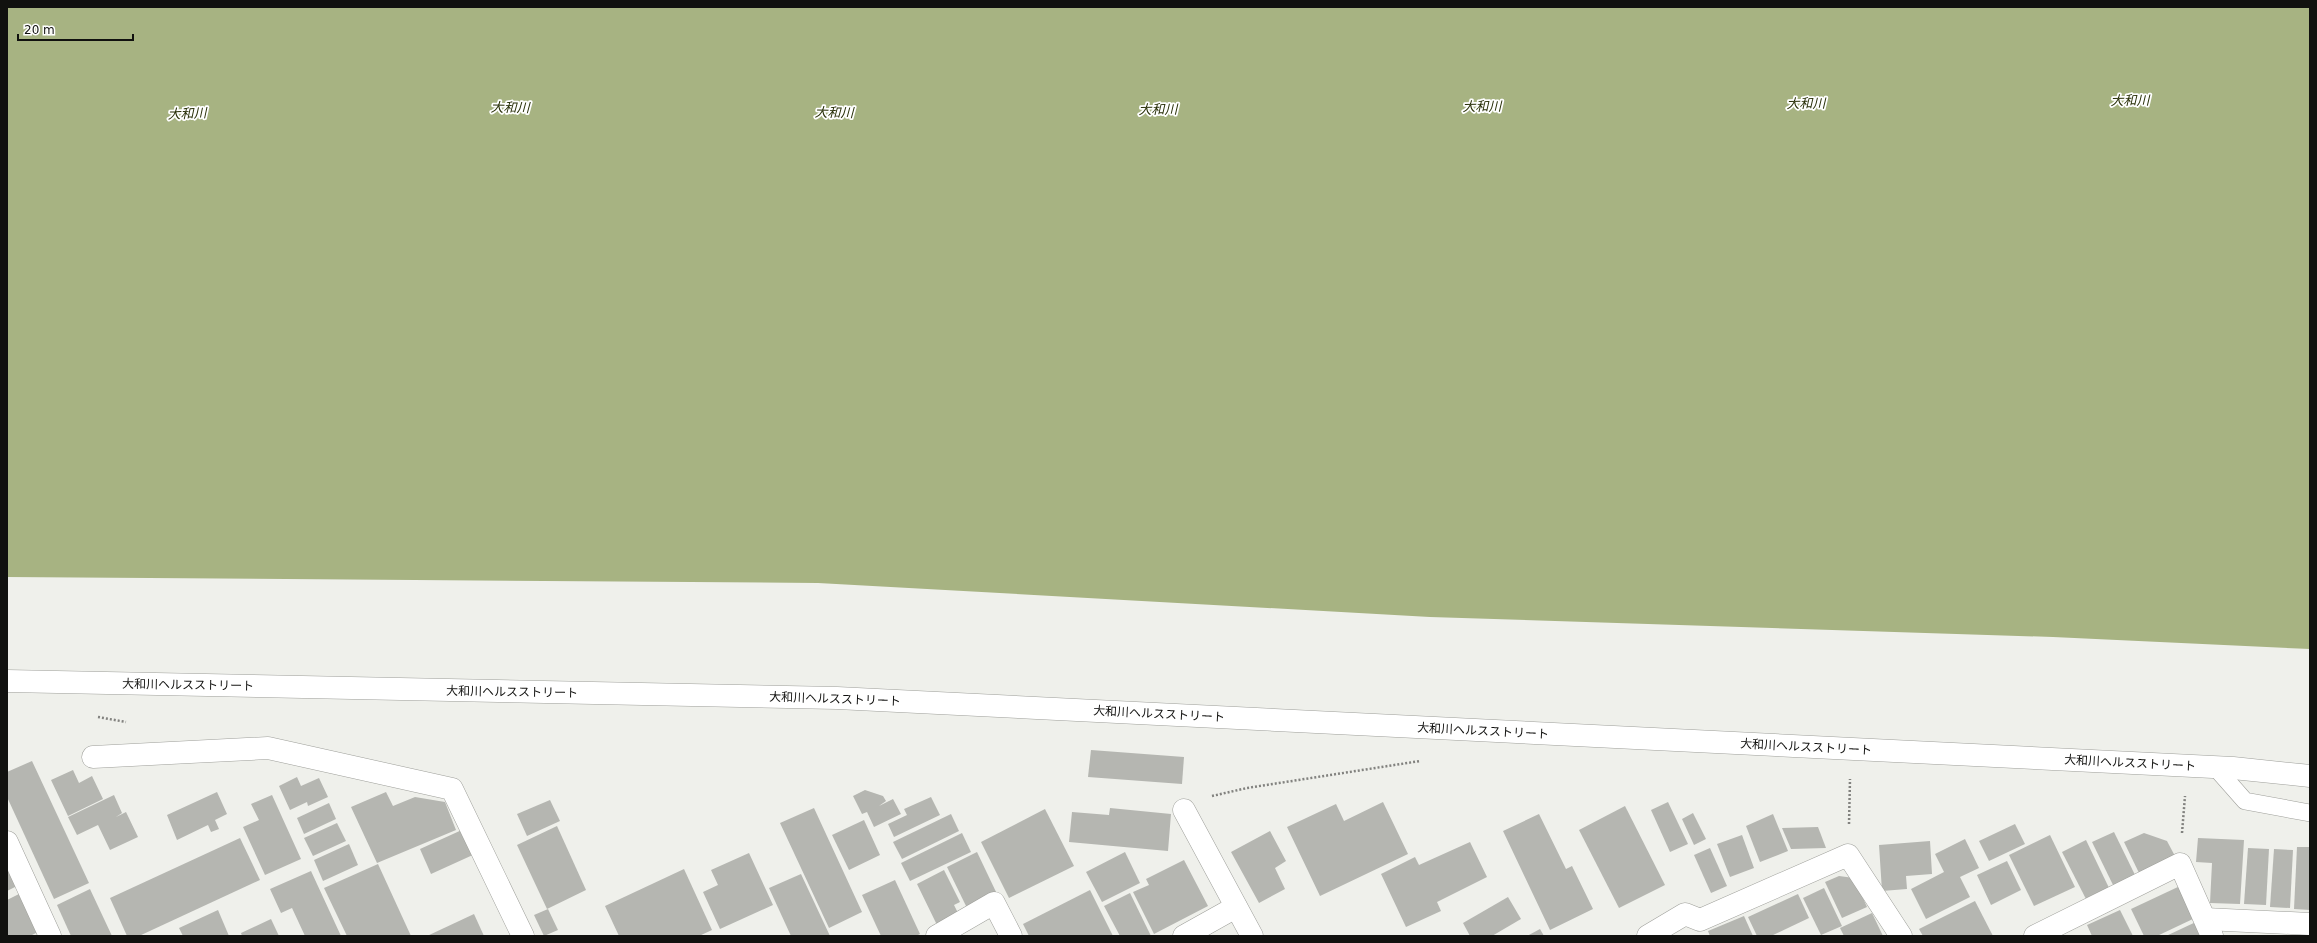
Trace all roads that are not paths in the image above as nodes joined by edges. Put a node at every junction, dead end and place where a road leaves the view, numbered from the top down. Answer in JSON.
{"nodes":[{"id":1,"x":7,"y":681,"type":"edge"},
{"id":2,"x":93,"y":757,"type":"dead end"},
{"id":3,"x":2215,"y":767,"type":"junction"},
{"id":4,"x":2310,"y":776,"type":"edge"},
{"id":5,"x":1184,"y":810,"type":"road end"},
{"id":6,"x":2310,"y":813,"type":"edge"},
{"id":7,"x":7,"y":842,"type":"edge"},
{"id":8,"x":1236,"y":906,"type":"junction"},
{"id":9,"x":2310,"y":924,"type":"edge"},
{"id":10,"x":2208,"y":928,"type":"edge"},
{"id":11,"x":50,"y":936,"type":"edge"},
{"id":12,"x":523,"y":936,"type":"edge"},
{"id":13,"x":937,"y":936,"type":"edge"},
{"id":14,"x":1011,"y":936,"type":"edge"},
{"id":15,"x":1184,"y":936,"type":"edge"},
{"id":16,"x":1252,"y":936,"type":"edge"},
{"id":17,"x":1648,"y":936,"type":"edge"},
{"id":18,"x":1901,"y":936,"type":"edge"},
{"id":19,"x":2035,"y":936,"type":"edge"}],
"edges":[{"from":1,"to":3,"type":"street","name":"大和川ヘルスストリート"},
{"from":2,"to":12,"type":"street"},
{"from":3,"to":4,"type":"street","name":"大和川ヘルスストリート"},
{"from":3,"to":6,"type":"lane"},
{"from":5,"to":8,"type":"street"},
{"from":7,"to":11,"type":"street"},
{"from":8,"to":15,"type":"street"},
{"from":8,"to":16,"type":"street"},
{"from":9,"to":10,"type":"street"},
{"from":10,"to":19,"type":"street"},
{"from":13,"to":14,"type":"street"},
{"from":17,"to":18,"type":"street"}]}
